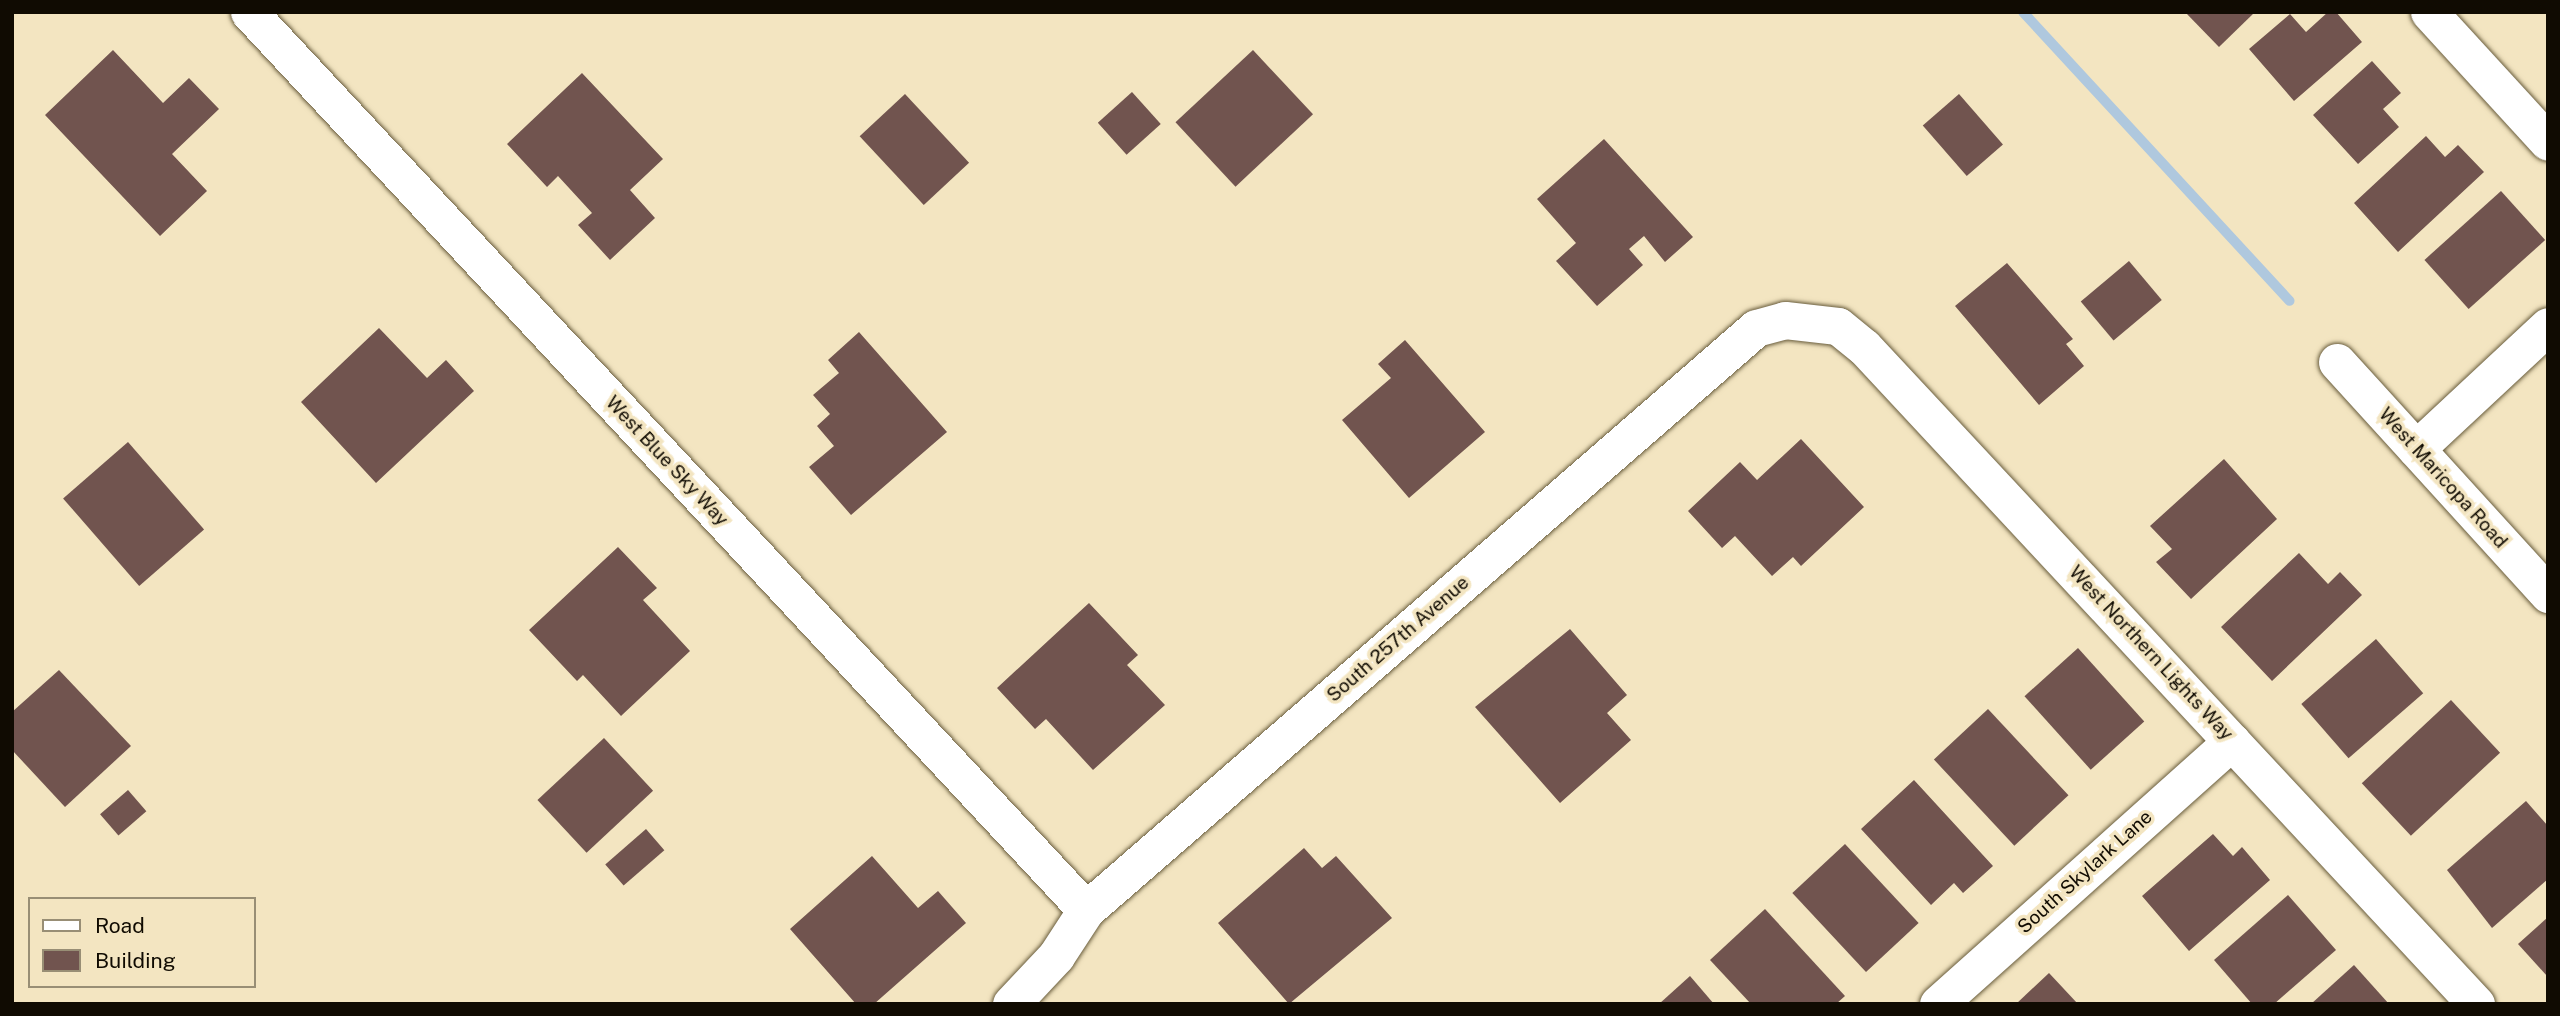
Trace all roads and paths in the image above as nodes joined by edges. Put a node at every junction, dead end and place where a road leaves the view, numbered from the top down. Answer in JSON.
{"nodes":[{"id":1,"x":249,"y":12,"type":"edge"},
{"id":2,"x":2430,"y":12,"type":"edge"},
{"id":3,"x":2548,"y":142,"type":"edge"},
{"id":4,"x":1814,"y":321,"type":"joint"},
{"id":5,"x":2548,"y":326,"type":"edge"},
{"id":6,"x":2337,"y":362,"type":"dead end"},
{"id":7,"x":2416,"y":449,"type":"junction"},
{"id":8,"x":2548,"y":594,"type":"edge"},
{"id":9,"x":2232,"y":741,"type":"junction"},
{"id":10,"x":1086,"y":910,"type":"junction"},
{"id":11,"x":1012,"y":1004,"type":"edge"},
{"id":12,"x":1938,"y":1004,"type":"edge"},
{"id":13,"x":2476,"y":1004,"type":"edge"}],
"edges":[{"from":1,"to":10,"type":"street","name":"West Blue Sky Way"},
{"from":2,"to":3,"type":"street"},
{"from":4,"to":9,"type":"street","name":"West Northern Lights Way"},
{"from":4,"to":10,"type":"street","name":"South 257th Avenue"},
{"from":5,"to":7,"type":"street"},
{"from":6,"to":7,"type":"street","name":"West Maricopa Road"},
{"from":7,"to":8,"type":"street","name":"West Maricopa Road"},
{"from":9,"to":12,"type":"street","name":"South Skylark Lane"},
{"from":9,"to":13,"type":"street","name":"West Northern Lights Way"},
{"from":10,"to":11,"type":"street","name":"South 257th Avenue"}]}
